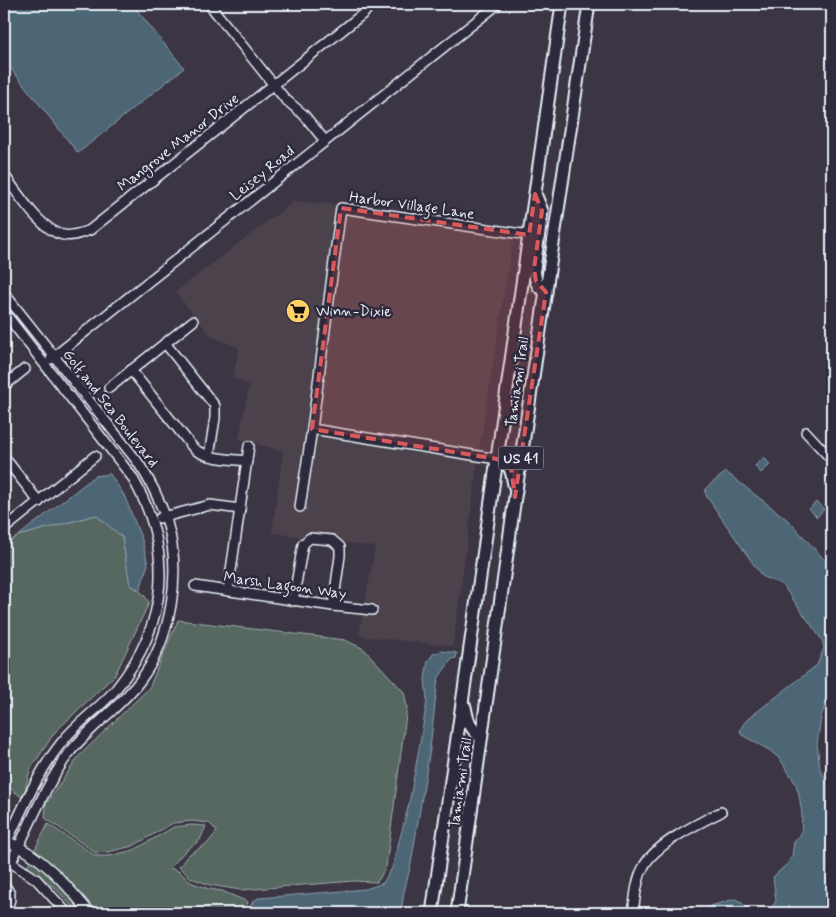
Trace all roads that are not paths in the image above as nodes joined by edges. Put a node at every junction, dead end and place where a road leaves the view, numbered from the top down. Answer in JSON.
{"nodes":[{"id":1,"x":209,"y":4,"type":"edge"},
{"id":2,"x":371,"y":4,"type":"edge"},
{"id":3,"x":498,"y":4,"type":"edge"},
{"id":4,"x":562,"y":4,"type":"edge"},
{"id":5,"x":589,"y":4,"type":"edge"},
{"id":6,"x":274,"y":84,"type":"junction"},
{"id":7,"x":325,"y":141,"type":"junction"},
{"id":8,"x":4,"y":174,"type":"edge"},
{"id":9,"x":535,"y":194,"type":"junction"},
{"id":10,"x":529,"y":235,"type":"junction"},
{"id":11,"x":546,"y":292,"type":"junction"},
{"id":12,"x":4,"y":293,"type":"edge"},
{"id":13,"x":4,"y":312,"type":"edge"},
{"id":14,"x":193,"y":321,"type":"dead end"},
{"id":15,"x":165,"y":343,"type":"junction"},
{"id":16,"x":54,"y":357,"type":"junction"},
{"id":17,"x":45,"y":364,"type":"junction"},
{"id":18,"x":25,"y":369,"type":"dead end"},
{"id":19,"x":131,"y":370,"type":"junction"},
{"id":20,"x":4,"y":386,"type":"edge"},
{"id":21,"x":109,"y":388,"type":"dead end"},
{"id":22,"x":312,"y":429,"type":"junction"},
{"id":23,"x":806,"y":432,"type":"dead end"},
{"id":24,"x":249,"y":446,"type":"dead end"},
{"id":25,"x":95,"y":456,"type":"dead end"},
{"id":26,"x":209,"y":456,"type":"junction"},
{"id":27,"x":4,"y":457,"type":"edge"},
{"id":28,"x":497,"y":459,"type":"junction"},
{"id":29,"x":832,"y":460,"type":"edge"},
{"id":30,"x":246,"y":461,"type":"junction"},
{"id":31,"x":515,"y":497,"type":"junction"},
{"id":32,"x":39,"y":502,"type":"junction"},
{"id":33,"x":300,"y":507,"type":"dead end"},
{"id":34,"x":240,"y":509,"type":"junction"},
{"id":35,"x":165,"y":517,"type":"junction"},
{"id":36,"x":152,"y":520,"type":"junction"},
{"id":37,"x":4,"y":529,"type":"edge"},
{"id":38,"x":195,"y":586,"type":"dead end"},
{"id":39,"x":228,"y":591,"type":"junction"},
{"id":40,"x":293,"y":600,"type":"junction"},
{"id":41,"x":333,"y":606,"type":"junction"},
{"id":42,"x":372,"y":610,"type":"dead end"},
{"id":43,"x":463,"y":695,"type":"junction"},
{"id":44,"x":481,"y":738,"type":"junction"},
{"id":45,"x":721,"y":812,"type":"dead end"},
{"id":46,"x":5,"y":843,"type":"edge"},
{"id":47,"x":19,"y":847,"type":"junction"},
{"id":48,"x":7,"y":860,"type":"edge"},
{"id":49,"x":4,"y":886,"type":"edge"},
{"id":50,"x":4,"y":913,"type":"edge"},
{"id":51,"x":67,"y":913,"type":"edge"},
{"id":52,"x":90,"y":913,"type":"edge"},
{"id":53,"x":432,"y":913,"type":"edge"},
{"id":54,"x":456,"y":913,"type":"edge"},
{"id":55,"x":633,"y":913,"type":"edge"}],
"edges":[{"from":1,"to":6,"type":"street"},
{"from":2,"to":6,"type":"street","name":"Mangrove Manor Drive"},
{"from":3,"to":7,"type":"street","name":"Leisey Road"},
{"from":4,"to":9,"type":"main road","name":"Tamiami Trail","number":"US 41"},
{"from":5,"to":11,"type":"main road","name":"Tamiami Trail","number":"US 41"},
{"from":6,"to":7,"type":"street"},
{"from":6,"to":8,"type":"street","name":"Mangrove Manor Drive"},
{"from":7,"to":16,"type":"street","name":"Leisey Road"},
{"from":9,"to":10,"type":"main road","name":"Tamiami Trail","number":"US 41"},
{"from":9,"to":11,"type":"main road"},
{"from":10,"to":22,"type":"street","name":"Harbor Village Lane"},
{"from":10,"to":28,"type":"main road","name":"Tamiami Trail","number":"US 41"},
{"from":11,"to":31,"type":"main road","name":"Tamiami Trail","number":"US 41"},
{"from":12,"to":16,"type":"street","name":"Golf and Sea Boulevard"},
{"from":13,"to":17,"type":"street","name":"Golf and Sea Boulevard"},
{"from":14,"to":15,"type":"street"},
{"from":15,"to":19,"type":"street"},
{"from":15,"to":26,"type":"street"},
{"from":16,"to":17,"type":"street","name":"Leisey Road"},
{"from":16,"to":35,"type":"street","name":"Golf and Sea Boulevard"},
{"from":17,"to":36,"type":"street","name":"Golf and Sea Boulevard"},
{"from":18,"to":20,"type":"street"},
{"from":19,"to":21,"type":"street"},
{"from":19,"to":26,"type":"street"},
{"from":22,"to":28,"type":"street"},
{"from":22,"to":33,"type":"street"},
{"from":23,"to":29,"type":"street"},
{"from":24,"to":30,"type":"street"},
{"from":25,"to":32,"type":"street"},
{"from":26,"to":30,"type":"street"},
{"from":27,"to":32,"type":"street"},
{"from":28,"to":31,"type":"main road"},
{"from":28,"to":43,"type":"main road","name":"Tamiami Trail","number":"US 41"},
{"from":30,"to":34,"type":"street"},
{"from":31,"to":44,"type":"main road","name":"Tamiami Trail","number":"US 41"},
{"from":32,"to":37,"type":"street"},
{"from":34,"to":35,"type":"street"},
{"from":34,"to":39,"type":"street"},
{"from":35,"to":36,"type":"street"},
{"from":35,"to":47,"type":"street","name":"Golf and Sea Boulevard"},
{"from":36,"to":46,"type":"street","name":"Golf and Sea Boulevard"},
{"from":38,"to":39,"type":"street","name":"Marsh Lagoon Way"},
{"from":39,"to":40,"type":"street","name":"Marsh Lagoon Way"},
{"from":40,"to":41,"type":"street","name":"Marsh Lagoon Way"},
{"from":40,"to":41,"type":"street"},
{"from":41,"to":42,"type":"street","name":"Marsh Lagoon Way"},
{"from":43,"to":44,"type":"main road"},
{"from":43,"to":53,"type":"main road","name":"Tamiami Trail","number":"US 41"},
{"from":44,"to":54,"type":"main road","name":"Tamiami Trail","number":"US 41"},
{"from":45,"to":55,"type":"street"},
{"from":46,"to":47,"type":"street"},
{"from":47,"to":48,"type":"street","name":"Golf and Sea Boulevard"},
{"from":47,"to":52,"type":"street"},
{"from":48,"to":51,"type":"street"},
{"from":49,"to":50,"type":"street"}]}
